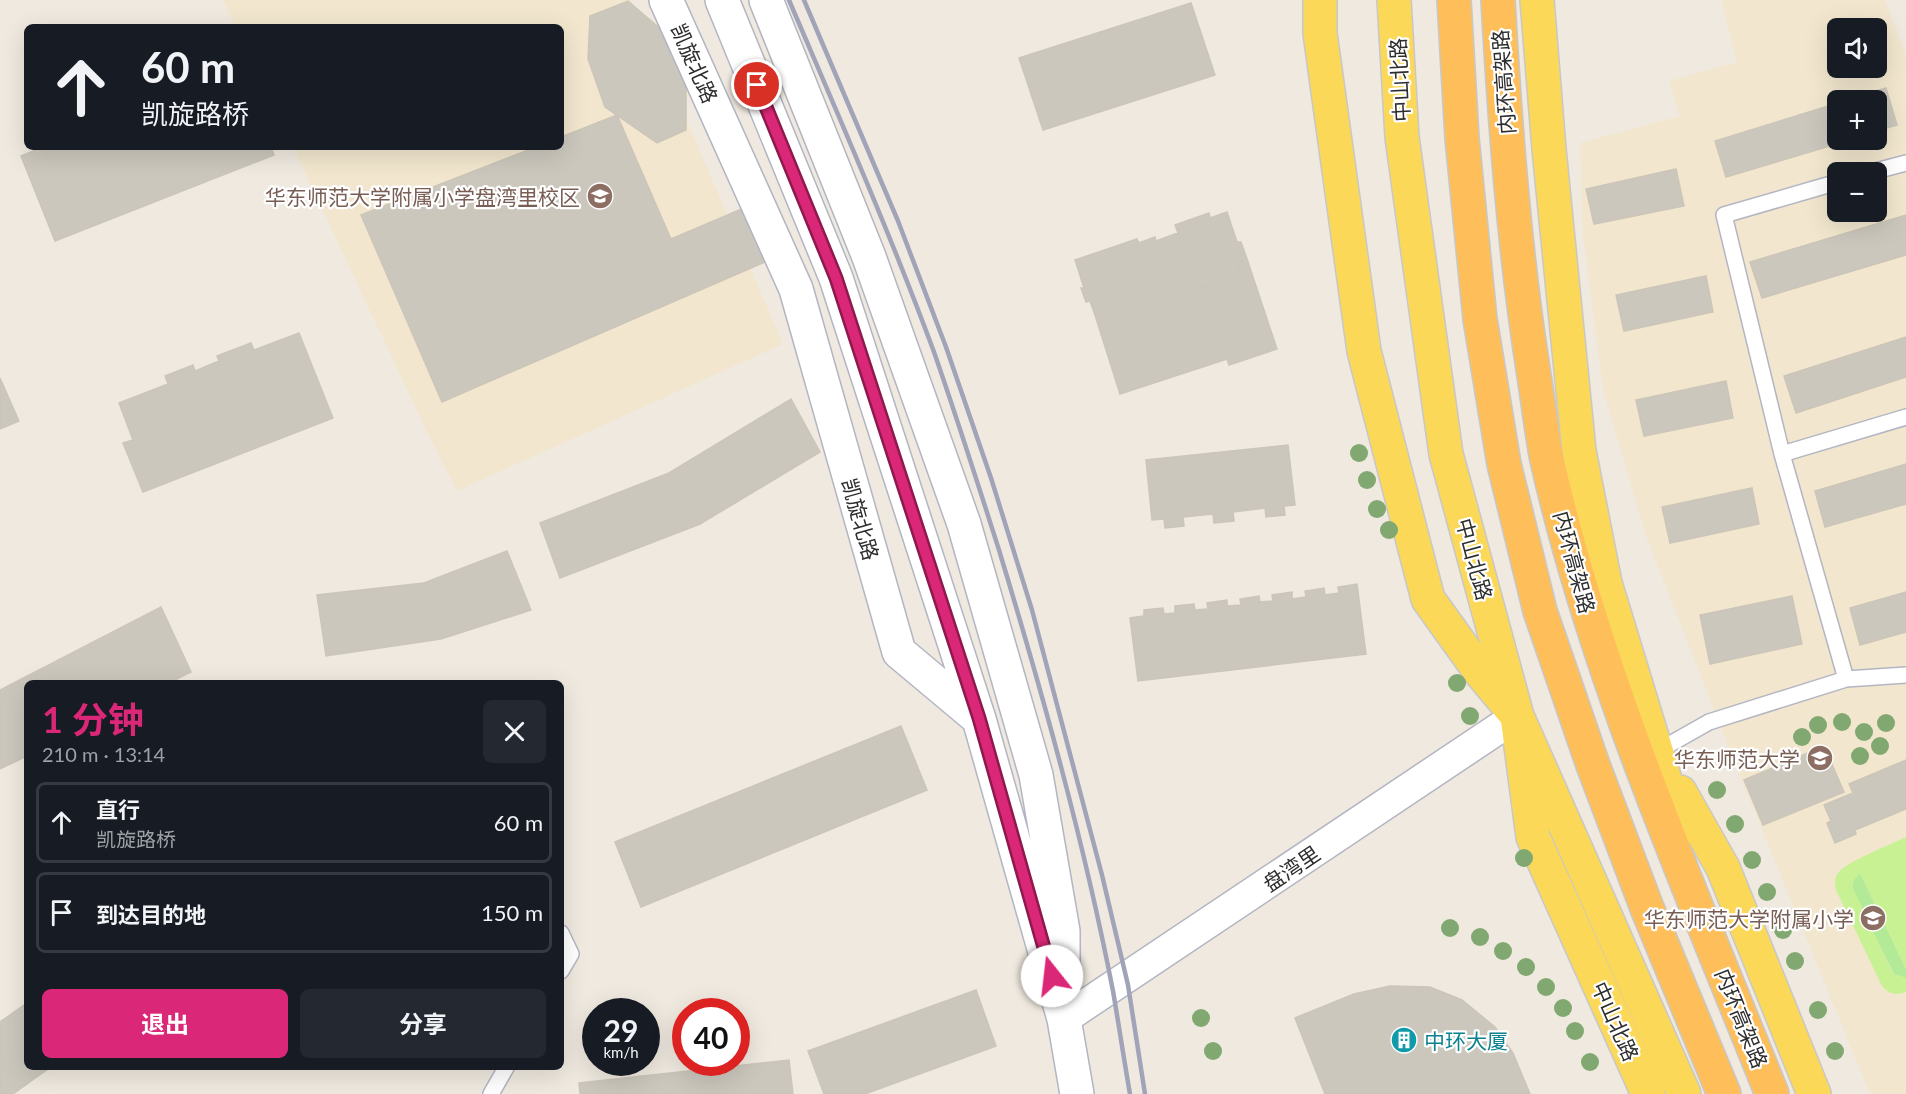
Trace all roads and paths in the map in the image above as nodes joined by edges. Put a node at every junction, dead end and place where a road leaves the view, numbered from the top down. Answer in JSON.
{"nodes":[{"id":1,"x":666,"y":0,"type":"edge"},
{"id":2,"x":722,"y":0,"type":"edge"},
{"id":3,"x":766,"y":0,"type":"edge"},
{"id":4,"x":1320,"y":0,"type":"edge"},
{"id":5,"x":1394,"y":0,"type":"edge"},
{"id":6,"x":1454,"y":0,"type":"edge"},
{"id":7,"x":1498,"y":0,"type":"edge"},
{"id":8,"x":1537,"y":0,"type":"edge"},
{"id":9,"x":1548,"y":0,"type":"edge"},
{"id":10,"x":1545,"y":106,"type":"junction"},
{"id":11,"x":1906,"y":163,"type":"edge"},
{"id":12,"x":1887,"y":168,"type":"edge"},
{"id":13,"x":1827,"y":185,"type":"edge"},
{"id":14,"x":1906,"y":417,"type":"edge"},
{"id":15,"x":1782,"y":454,"type":"junction"},
{"id":16,"x":1906,"y":675,"type":"edge"},
{"id":17,"x":1846,"y":679,"type":"junction"},
{"id":18,"x":1517,"y":716,"type":"junction"},
{"id":19,"x":979,"y":718,"type":"junction"},
{"id":20,"x":1656,"y":752,"type":"junction"},
{"id":21,"x":1647,"y":908,"type":"junction"},
{"id":22,"x":564,"y":939,"type":"edge"},
{"id":23,"x":564,"y":966,"type":"edge"},
{"id":24,"x":1064,"y":1019,"type":"junction"},
{"id":25,"x":505,"y":1070,"type":"edge"},
{"id":26,"x":491,"y":1094,"type":"edge"},
{"id":27,"x":1077,"y":1094,"type":"edge"},
{"id":28,"x":1648,"y":1094,"type":"edge"},
{"id":29,"x":1684,"y":1094,"type":"edge"},
{"id":30,"x":1713,"y":1094,"type":"edge"},
{"id":31,"x":1724,"y":1094,"type":"edge"},
{"id":32,"x":1772,"y":1094,"type":"edge"},
{"id":33,"x":1781,"y":1094,"type":"edge"},
{"id":34,"x":1814,"y":1094,"type":"edge"}],
"edges":[{"from":1,"to":19,"type":"street","name":"凯旋北路"},
{"from":2,"to":19,"type":"street"},
{"from":3,"to":24,"type":"street"},
{"from":4,"to":18,"type":"main road"},
{"from":5,"to":18,"type":"main road","name":"中山北路"},
{"from":6,"to":21,"type":"highway","name":"内环高架路"},
{"from":7,"to":32,"type":"highway","name":"内环高架路"},
{"from":8,"to":10,"type":"main road"},
{"from":9,"to":10,"type":"main road"},
{"from":10,"to":20,"type":"main road"},
{"from":11,"to":12,"type":"lane"},
{"from":13,"to":15,"type":"lane"},
{"from":14,"to":15,"type":"lane"},
{"from":15,"to":17,"type":"lane"},
{"from":16,"to":17,"type":"lane"},
{"from":17,"to":20,"type":"lane"},
{"from":18,"to":24,"type":"street","name":"盘湾里"},
{"from":18,"to":28,"type":"main road","name":"中山北路"},
{"from":18,"to":29,"type":"main road"},
{"from":19,"to":24,"type":"street"},
{"from":20,"to":33,"type":"main road"},
{"from":20,"to":34,"type":"main road"},
{"from":21,"to":30,"type":"highway"},
{"from":21,"to":31,"type":"highway","name":"内环高架路"},
{"from":22,"to":23,"type":"lane"},
{"from":24,"to":27,"type":"street"},
{"from":25,"to":26,"type":"lane"}]}
